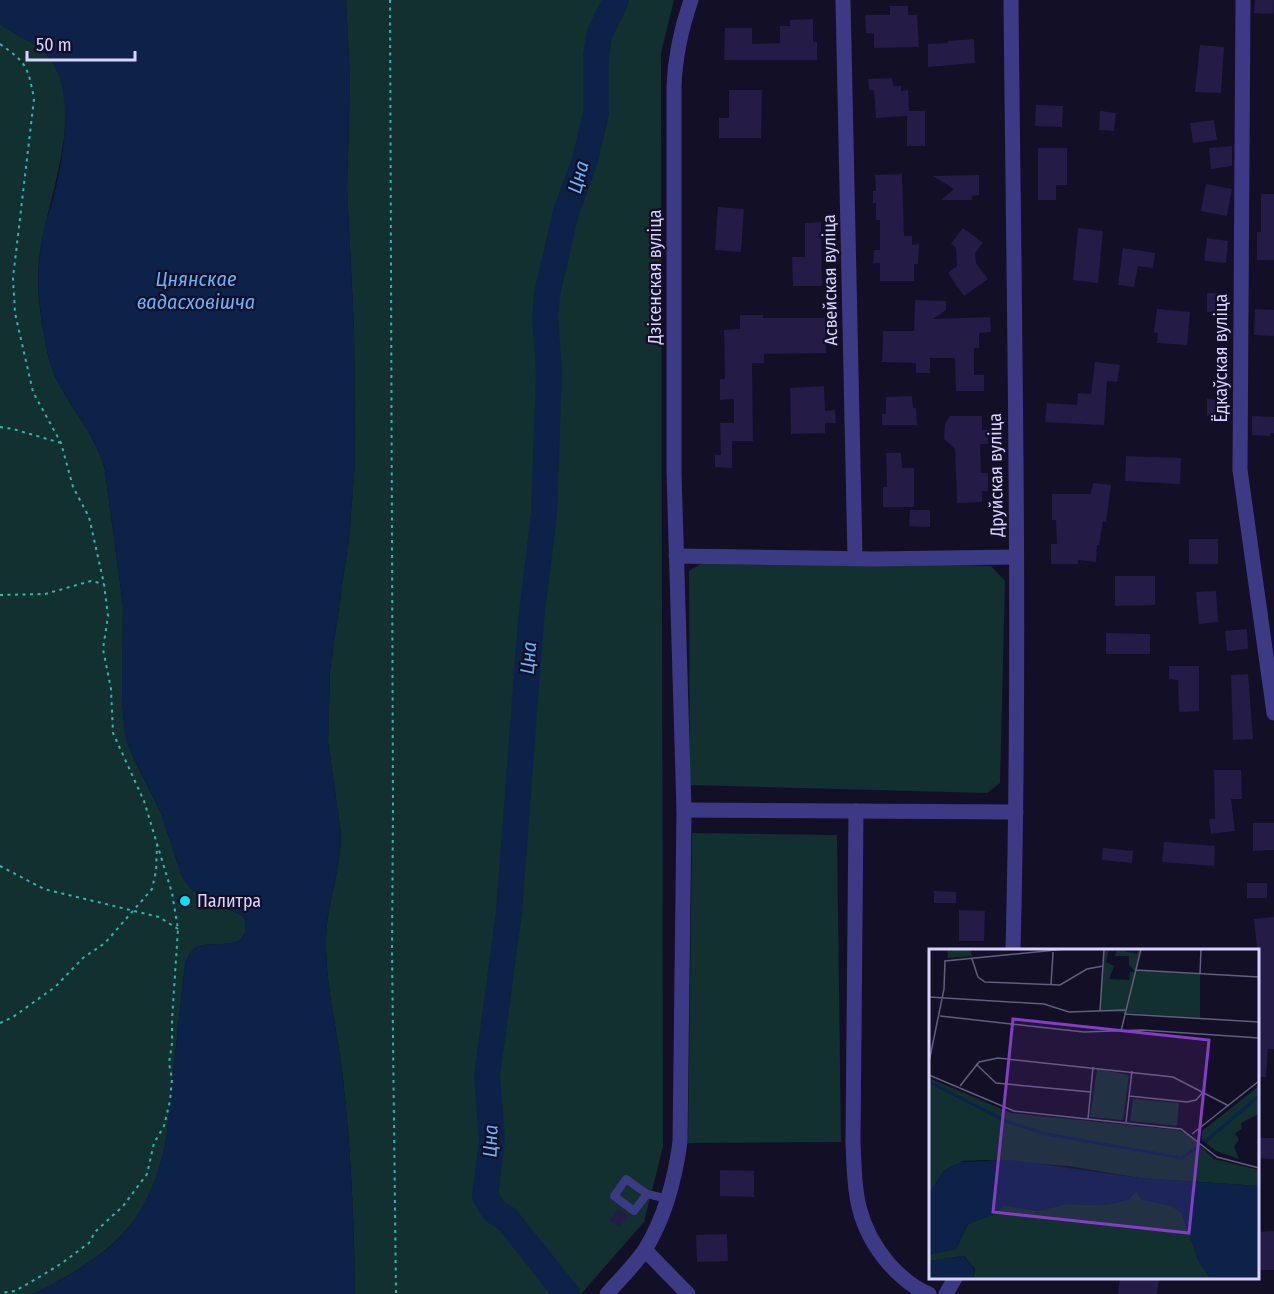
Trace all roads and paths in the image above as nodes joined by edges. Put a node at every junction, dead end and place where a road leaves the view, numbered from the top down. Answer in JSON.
{"nodes":[{"id":1,"x":390,"y":0,"type":"edge"},
{"id":2,"x":691,"y":0,"type":"edge"},
{"id":3,"x":843,"y":0,"type":"edge"},
{"id":4,"x":1011,"y":0,"type":"edge"},
{"id":5,"x":1243,"y":0,"type":"edge"},
{"id":6,"x":0,"y":44,"type":"edge"},
{"id":7,"x":0,"y":427,"type":"edge"},
{"id":8,"x":61,"y":443,"type":"junction"},
{"id":9,"x":676,"y":556,"type":"junction"},
{"id":10,"x":1016,"y":557,"type":"junction"},
{"id":11,"x":855,"y":558,"type":"junction"},
{"id":12,"x":104,"y":584,"type":"junction"},
{"id":13,"x":0,"y":595,"type":"edge"},
{"id":14,"x":1274,"y":713,"type":"edge"},
{"id":15,"x":684,"y":810,"type":"junction"},
{"id":16,"x":856,"y":811,"type":"junction"},
{"id":17,"x":1016,"y":812,"type":"junction"},
{"id":18,"x":157,"y":841,"type":"junction"},
{"id":19,"x":0,"y":866,"type":"edge"},
{"id":20,"x":133,"y":911,"type":"junction"},
{"id":21,"x":178,"y":929,"type":"junction"},
{"id":22,"x":1013,"y":949,"type":"edge"},
{"id":23,"x":0,"y":1023,"type":"edge"},
{"id":24,"x":647,"y":1194,"type":"dead end"},
{"id":25,"x":668,"y":1199,"type":"junction"},
{"id":26,"x":645,"y":1250,"type":"junction"},
{"id":27,"x":954,"y":1279,"type":"edge"},
{"id":28,"x":0,"y":1293,"type":"edge"},
{"id":29,"x":396,"y":1294,"type":"edge"},
{"id":30,"x":607,"y":1294,"type":"edge"},
{"id":31,"x":688,"y":1294,"type":"edge"},
{"id":32,"x":929,"y":1294,"type":"edge"},
{"id":33,"x":946,"y":1294,"type":"edge"}],
"edges":[{"from":1,"to":29,"type":"path"},
{"from":2,"to":9,"type":"street","name":"Дзісенская вуліца"},
{"from":3,"to":11,"type":"street","name":"Асвейская вуліца"},
{"from":4,"to":10,"type":"street","name":"Друйская вуліца"},
{"from":5,"to":14,"type":"street","name":"Ёдкаўская вуліца"},
{"from":6,"to":8,"type":"path"},
{"from":7,"to":8,"type":"path"},
{"from":8,"to":12,"type":"path"},
{"from":9,"to":11,"type":"street"},
{"from":9,"to":15,"type":"street","name":"Дзісенская вуліца"},
{"from":10,"to":11,"type":"street"},
{"from":10,"to":17,"type":"street","name":"Друйская вуліца"},
{"from":12,"to":13,"type":"path"},
{"from":12,"to":18,"type":"path"},
{"from":15,"to":16,"type":"street"},
{"from":15,"to":25,"type":"street","name":"Дзісенская вуліца"},
{"from":16,"to":17,"type":"street"},
{"from":16,"to":32,"type":"street"},
{"from":17,"to":22,"type":"street","name":"Друйская вуліца"},
{"from":18,"to":20,"type":"path"},
{"from":18,"to":21,"type":"path"},
{"from":19,"to":20,"type":"path"},
{"from":20,"to":21,"type":"path"},
{"from":20,"to":23,"type":"path"},
{"from":21,"to":28,"type":"path"},
{"from":24,"to":25,"type":"lane"},
{"from":25,"to":26,"type":"street","name":"Дзісенская вуліца"},
{"from":26,"to":30,"type":"street","name":"Дзісенская вуліца"},
{"from":26,"to":31,"type":"street"},
{"from":27,"to":33,"type":"street"}]}
